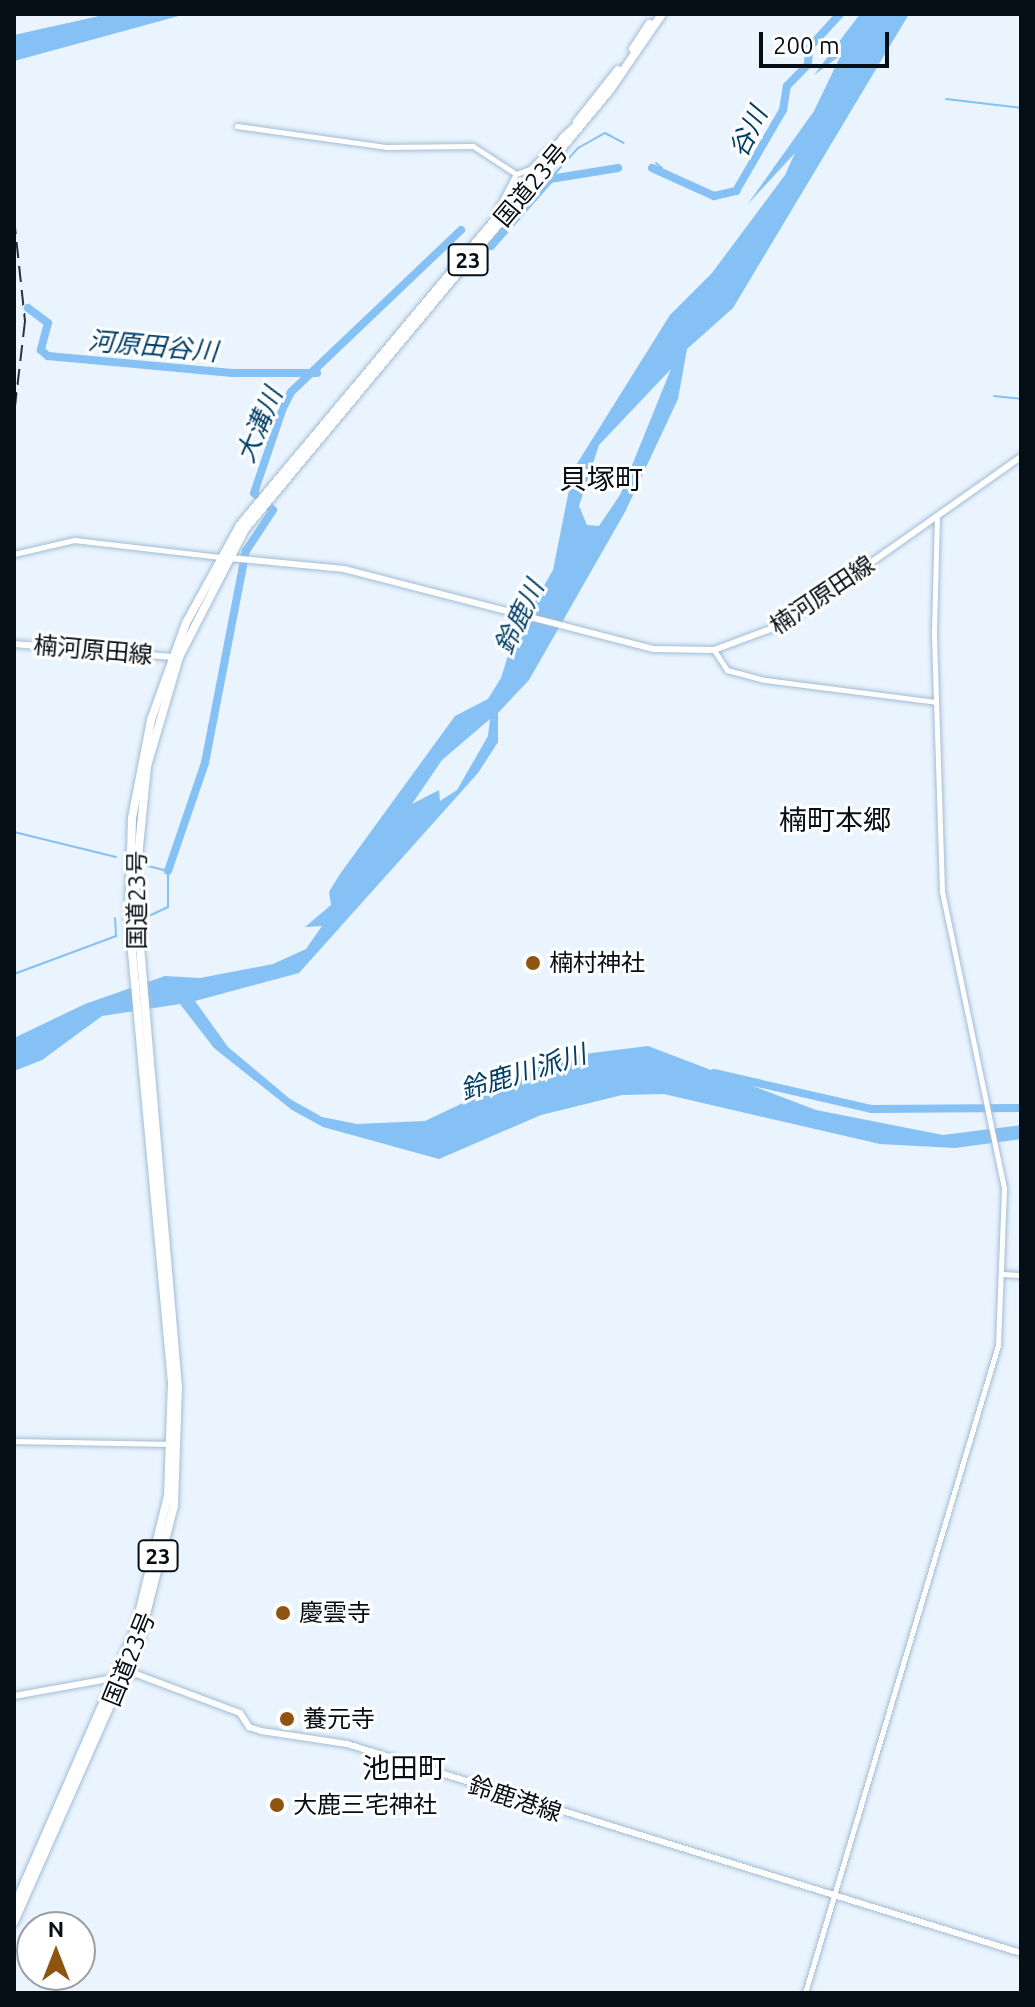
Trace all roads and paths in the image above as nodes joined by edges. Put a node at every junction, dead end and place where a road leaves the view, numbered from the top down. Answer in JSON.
{"nodes":[{"id":1,"x":655,"y":14,"type":"edge"},
{"id":2,"x":662,"y":14,"type":"edge"},
{"id":3,"x":574,"y":125,"type":"junction"},
{"id":4,"x":237,"y":126,"type":"dead end"},
{"id":5,"x":516,"y":174,"type":"junction"},
{"id":6,"x":488,"y":227,"type":"junction"},
{"id":7,"x":1021,"y":457,"type":"edge"},
{"id":8,"x":262,"y":502,"type":"junction"},
{"id":9,"x":937,"y":516,"type":"junction"},
{"id":10,"x":14,"y":554,"type":"edge"},
{"id":11,"x":229,"y":558,"type":"junction"},
{"id":12,"x":14,"y":644,"type":"edge"},
{"id":13,"x":714,"y":650,"type":"junction"},
{"id":14,"x":172,"y":657,"type":"junction"},
{"id":15,"x":936,"y":702,"type":"junction"},
{"id":16,"x":134,"y":953,"type":"junction"},
{"id":17,"x":1001,"y":1274,"type":"junction"},
{"id":18,"x":1021,"y":1275,"type":"edge"},
{"id":19,"x":14,"y":1441,"type":"edge"},
{"id":20,"x":176,"y":1444,"type":"junction"},
{"id":21,"x":121,"y":1674,"type":"junction"},
{"id":22,"x":14,"y":1696,"type":"edge"},
{"id":23,"x":833,"y":1897,"type":"junction"},
{"id":24,"x":14,"y":1907,"type":"edge"},
{"id":25,"x":14,"y":1922,"type":"edge"},
{"id":26,"x":1021,"y":1953,"type":"edge"},
{"id":27,"x":805,"y":1993,"type":"edge"}],
"edges":[{"from":1,"to":3,"type":"highway","name":"国道23号","number":"23"},
{"from":2,"to":8,"type":"highway","name":"国道23号","number":"23"},
{"from":3,"to":5,"type":"street"},
{"from":3,"to":6,"type":"highway","name":"国道23号","number":"23"},
{"from":4,"to":5,"type":"street"},
{"from":5,"to":6,"type":"street"},
{"from":6,"to":8,"type":"highway","name":"国道23号","number":"23"},
{"from":7,"to":9,"type":"main road","name":"楠河原田線"},
{"from":8,"to":11,"type":"highway","name":"国道23号","number":"23"},
{"from":9,"to":13,"type":"main road","name":"楠河原田線"},
{"from":9,"to":15,"type":"street"},
{"from":10,"to":11,"type":"street"},
{"from":11,"to":13,"type":"main road","name":"楠河原田線"},
{"from":11,"to":14,"type":"highway","name":"国道23号","number":"23"},
{"from":11,"to":16,"type":"highway","name":"国道23号","number":"23"},
{"from":12,"to":14,"type":"main road","name":"楠河原田線"},
{"from":13,"to":15,"type":"street"},
{"from":14,"to":16,"type":"highway","name":"国道23号","number":"23"},
{"from":15,"to":17,"type":"street"},
{"from":16,"to":20,"type":"highway","name":"国道23号","number":"23"},
{"from":17,"to":18,"type":"street"},
{"from":17,"to":23,"type":"street"},
{"from":19,"to":20,"type":"street"},
{"from":20,"to":21,"type":"highway","name":"国道23号","number":"23"},
{"from":21,"to":22,"type":"main road"},
{"from":21,"to":23,"type":"main road","name":"鈴鹿港線"},
{"from":21,"to":24,"type":"highway","name":"国道23号","number":"23"},
{"from":21,"to":25,"type":"highway","name":"国道23号","number":"23"},
{"from":23,"to":26,"type":"main road","name":"鈴鹿港線"},
{"from":23,"to":27,"type":"street"}]}
